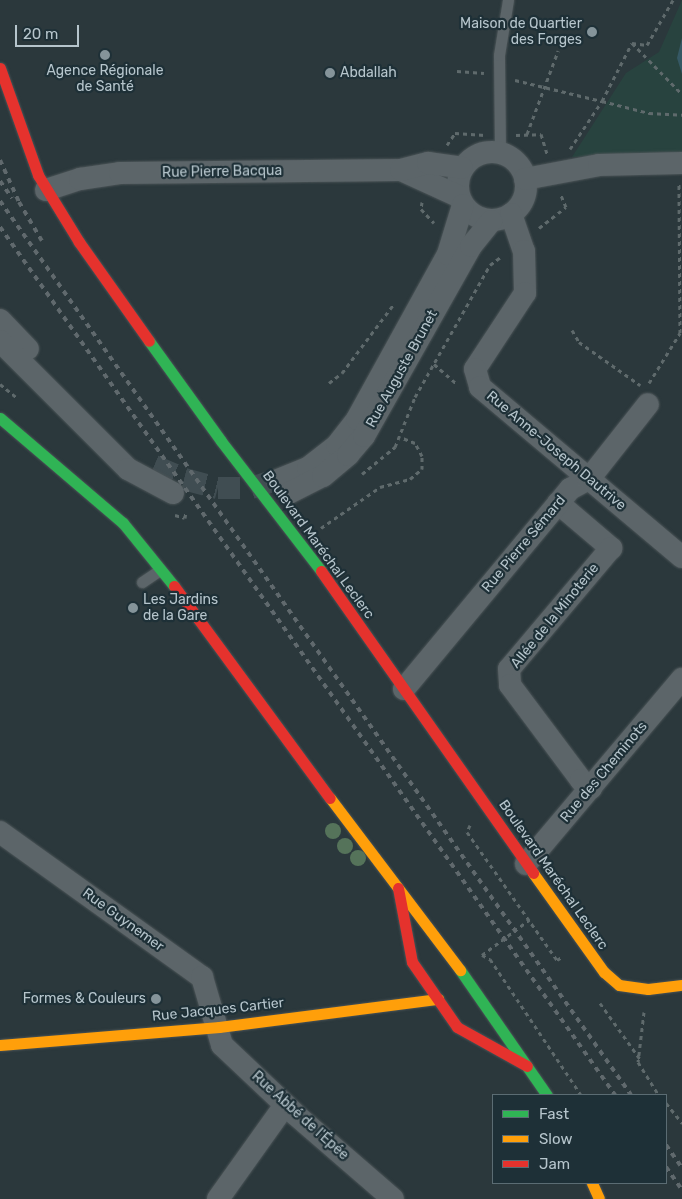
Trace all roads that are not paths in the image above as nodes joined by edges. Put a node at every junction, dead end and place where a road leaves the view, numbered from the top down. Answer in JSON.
{"nodes":[{"id":1,"x":508,"y":0,"type":"edge"},
{"id":2,"x":0,"y":68,"type":"edge"},
{"id":3,"x":500,"y":152,"type":"junction"},
{"id":4,"x":681,"y":163,"type":"edge"},
{"id":5,"x":462,"y":168,"type":"junction"},
{"id":6,"x":401,"y":170,"type":"junction"},
{"id":7,"x":525,"y":178,"type":"junction"},
{"id":8,"x":46,"y":190,"type":"junction"},
{"id":9,"x":461,"y":200,"type":"junction"},
{"id":10,"x":501,"y":217,"type":"junction"},
{"id":11,"x":0,"y":320,"type":"edge"},
{"id":12,"x":0,"y":341,"type":"edge"},
{"id":13,"x":648,"y":404,"type":"dead end"},
{"id":14,"x":0,"y":418,"type":"edge"},
{"id":15,"x":154,"y":466,"type":"tunnel mouth"},
{"id":16,"x":589,"y":479,"type":"junction"},
{"id":17,"x":173,"y":493,"type":"dead end"},
{"id":18,"x":558,"y":503,"type":"junction"},
{"id":19,"x":682,"y":557,"type":"edge"},
{"id":20,"x":160,"y":570,"type":"junction"},
{"id":21,"x":142,"y":582,"type":"dead end"},
{"id":22,"x":682,"y":679,"type":"edge"},
{"id":23,"x":404,"y":689,"type":"junction"},
{"id":24,"x":591,"y":788,"type":"junction"},
{"id":25,"x":0,"y":832,"type":"edge"},
{"id":26,"x":526,"y":864,"type":"junction"},
{"id":27,"x":398,"y":887,"type":"junction"},
{"id":28,"x":682,"y":985,"type":"edge"},
{"id":29,"x":438,"y":999,"type":"junction"},
{"id":30,"x":218,"y":1027,"type":"junction"},
{"id":31,"x":0,"y":1045,"type":"edge"},
{"id":32,"x":530,"y":1067,"type":"junction"},
{"id":33,"x":546,"y":1094,"type":"edge"},
{"id":34,"x":285,"y":1105,"type":"junction"},
{"id":35,"x":592,"y":1184,"type":"edge"},
{"id":36,"x":218,"y":1199,"type":"edge"},
{"id":37,"x":393,"y":1199,"type":"edge"},
{"id":38,"x":599,"y":1199,"type":"edge"}],
"edges":[{"from":1,"to":3,"type":"lane"},
{"from":2,"to":8,"type":"street","name":"Boulevard Maréchal Leclerc"},
{"from":3,"to":5,"type":"street"},
{"from":3,"to":7,"type":"street"},
{"from":4,"to":7,"type":"street"},
{"from":5,"to":6,"type":"street","name":"Rue Pierre Bacqua"},
{"from":5,"to":9,"type":"street"},
{"from":6,"to":8,"type":"street","name":"Rue Pierre Bacqua"},
{"from":6,"to":9,"type":"street","name":"Rue Pierre Bacqua"},
{"from":7,"to":10,"type":"street"},
{"from":8,"to":23,"type":"street","name":"Boulevard Maréchal Leclerc"},
{"from":9,"to":10,"type":"street"},
{"from":9,"to":10,"type":"street","name":"Rue Auguste Brunet"},
{"from":10,"to":16,"type":"street","name":"Rue Anne-Joseph Dautrive"},
{"from":11,"to":15,"type":"street"},
{"from":12,"to":17,"type":"street"},
{"from":13,"to":16,"type":"street","name":"Rue Pierre Sémard"},
{"from":14,"to":20,"type":"street"},
{"from":16,"to":18,"type":"street","name":"Rue Pierre Sémard"},
{"from":16,"to":19,"type":"street","name":"Rue Anne-Joseph Dautrive"},
{"from":18,"to":23,"type":"street","name":"Rue Pierre Sémard"},
{"from":18,"to":24,"type":"street","name":"Allée de la Minoterie"},
{"from":20,"to":21,"type":"lane"},
{"from":20,"to":27,"type":"street"},
{"from":22,"to":24,"type":"street","name":"Rue des Cheminots"},
{"from":23,"to":26,"type":"street","name":"Boulevard Maréchal Leclerc"},
{"from":24,"to":26,"type":"street","name":"Rue des Cheminots"},
{"from":25,"to":30,"type":"street","name":"Rue Guynemer"},
{"from":26,"to":28,"type":"street","name":"Boulevard Maréchal Leclerc"},
{"from":27,"to":29,"type":"street"},
{"from":27,"to":32,"type":"street"},
{"from":29,"to":30,"type":"street","name":"Rue Jacques Cartier"},
{"from":29,"to":32,"type":"street"},
{"from":30,"to":31,"type":"street","name":"Rue Jacques Cartier"},
{"from":30,"to":34,"type":"street","name":"Rue Abbé de l'Épée"},
{"from":32,"to":33,"type":"street"},
{"from":34,"to":36,"type":"street"},
{"from":34,"to":37,"type":"street","name":"Rue Abbé de l'Épée"},
{"from":35,"to":38,"type":"street"}]}
